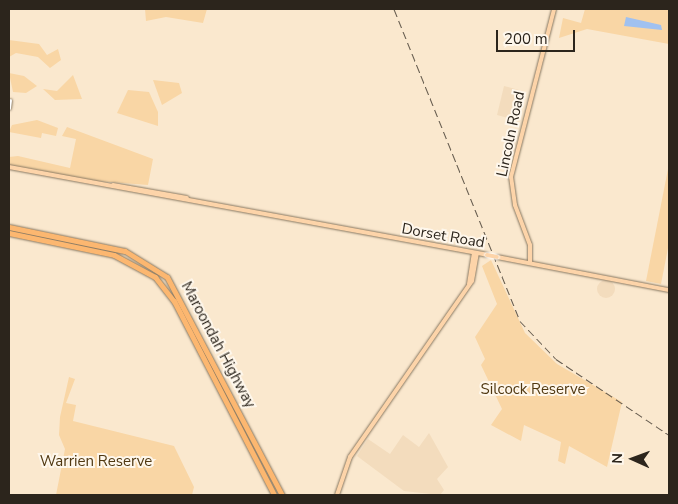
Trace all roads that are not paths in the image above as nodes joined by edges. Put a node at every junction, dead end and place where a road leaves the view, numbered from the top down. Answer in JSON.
{"nodes":[{"id":1,"x":554,"y":9,"type":"edge"},
{"id":2,"x":10,"y":100,"type":"dead end"},
{"id":3,"x":9,"y":108,"type":"edge"},
{"id":4,"x":9,"y":167,"type":"edge"},
{"id":5,"x":9,"y":227,"type":"edge"},
{"id":6,"x":9,"y":233,"type":"edge"},
{"id":7,"x":475,"y":253,"type":"junction"},
{"id":8,"x":486,"y":255,"type":"junction"},
{"id":9,"x":476,"y":263,"type":"junction"},
{"id":10,"x":530,"y":263,"type":"junction"},
{"id":11,"x":468,"y":287,"type":"junction"},
{"id":12,"x":669,"y":290,"type":"edge"},
{"id":13,"x":274,"y":495,"type":"edge"},
{"id":14,"x":282,"y":495,"type":"edge"},
{"id":15,"x":337,"y":495,"type":"edge"}],
"edges":[{"from":1,"to":10,"type":"main road","name":"Lincoln Road"},
{"from":2,"to":3,"type":"street"},
{"from":4,"to":7,"type":"main road","name":"Dorset Road"},
{"from":5,"to":14,"type":"highway","name":"Maroondah Highway"},
{"from":6,"to":13,"type":"highway","name":"Maroondah Highway"},
{"from":7,"to":8,"type":"main road","name":"Dorset Road"},
{"from":7,"to":9,"type":"main road"},
{"from":7,"to":11,"type":"main road"},
{"from":8,"to":9,"type":"main road"},
{"from":8,"to":10,"type":"main road","name":"Dorset Road","bridge":true},
{"from":9,"to":11,"type":"main road"},
{"from":10,"to":12,"type":"main road","name":"Dorset Road"},
{"from":11,"to":15,"type":"main road"}]}
